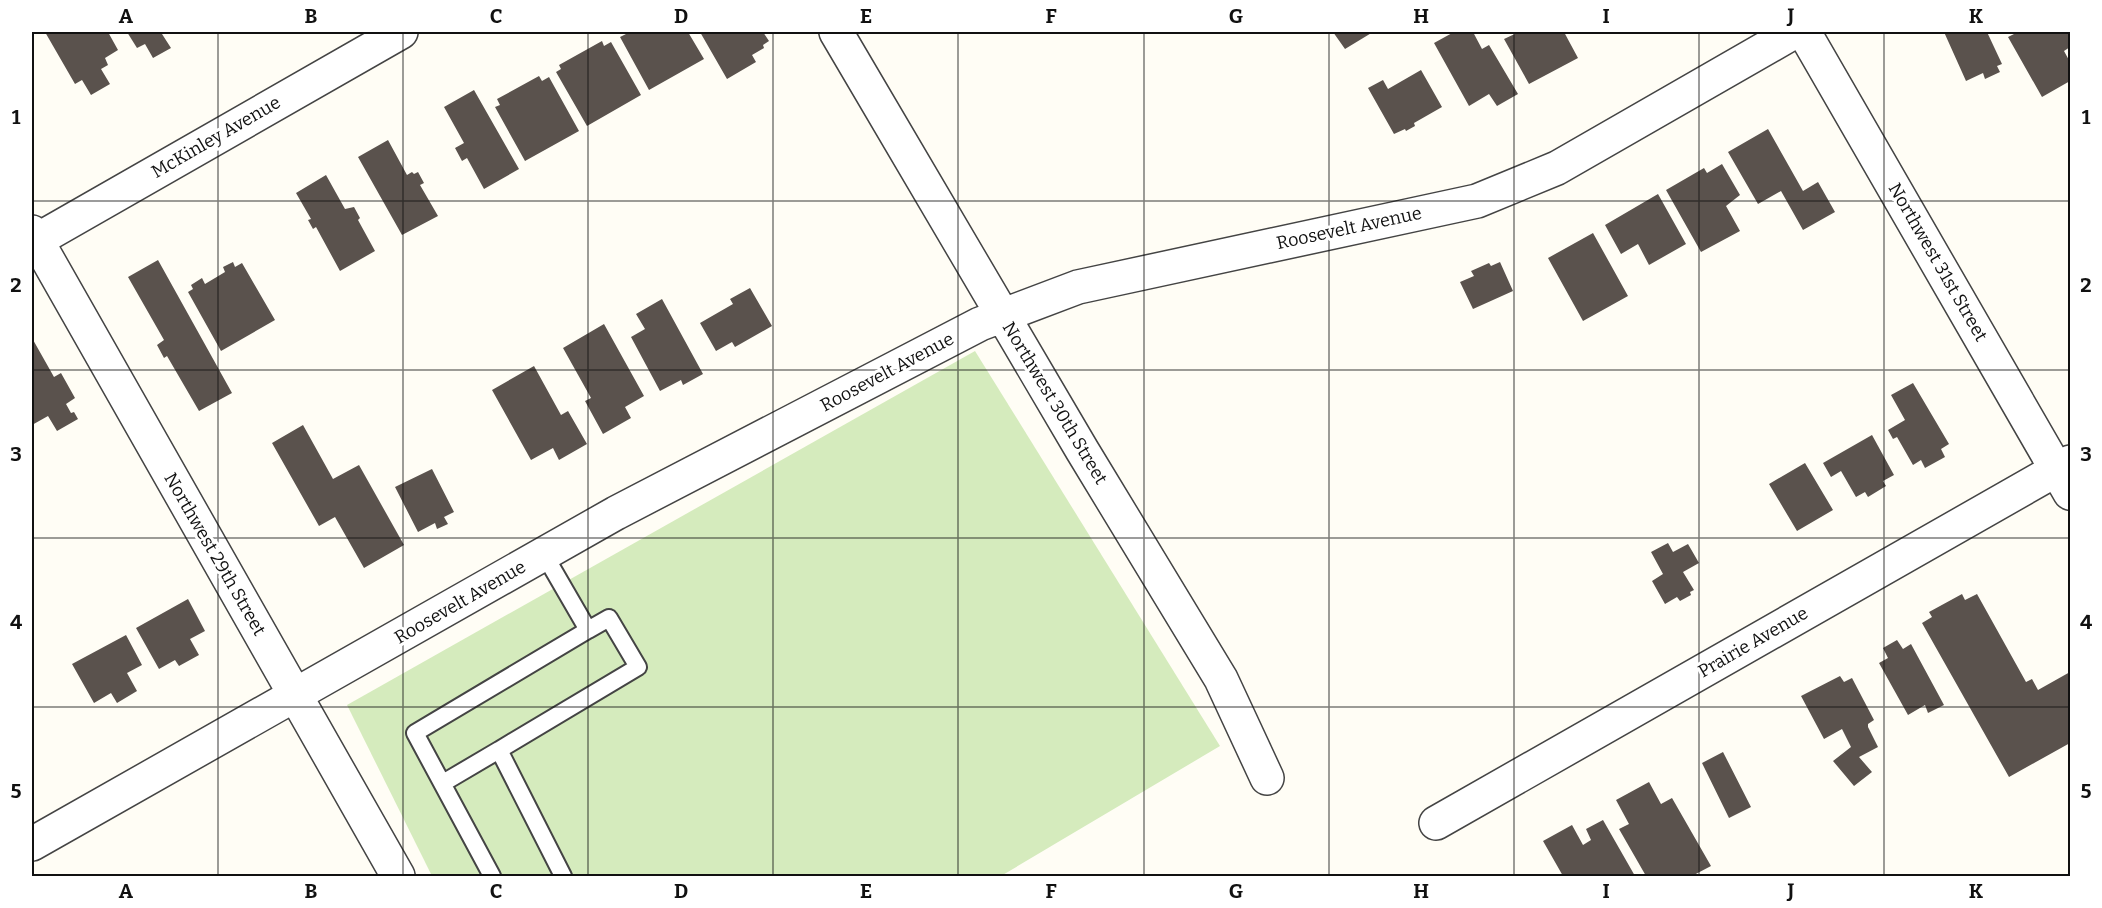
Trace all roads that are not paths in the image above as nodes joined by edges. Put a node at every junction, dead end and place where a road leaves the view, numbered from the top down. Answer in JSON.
{"nodes":[{"id":1,"x":401,"y":32,"type":"edge"},
{"id":2,"x":836,"y":32,"type":"edge"},
{"id":3,"x":1794,"y":32,"type":"edge"},
{"id":4,"x":1804,"y":32,"type":"edge"},
{"id":5,"x":33,"y":238,"type":"edge"},
{"id":6,"x":1003,"y":315,"type":"junction"},
{"id":7,"x":2066,"y":475,"type":"edge"},
{"id":8,"x":544,"y":554,"type":"junction"},
{"id":9,"x":588,"y":630,"type":"junction"},
{"id":10,"x":295,"y":696,"type":"junction"},
{"id":11,"x":499,"y":750,"type":"junction"},
{"id":12,"x":1267,"y":778,"type":"dead end"},
{"id":13,"x":442,"y":783,"type":"junction"},
{"id":14,"x":1436,"y":823,"type":"dead end"},
{"id":15,"x":32,"y":844,"type":"edge"},
{"id":16,"x":398,"y":876,"type":"edge"},
{"id":17,"x":492,"y":876,"type":"edge"},
{"id":18,"x":563,"y":876,"type":"edge"}],
"edges":[{"from":1,"to":5,"type":"street","name":"McKinley Avenue"},
{"from":2,"to":6,"type":"street","name":"Northwest 30th Street"},
{"from":3,"to":6,"type":"street","name":"Roosevelt Avenue"},
{"from":4,"to":7,"type":"street","name":"Northwest 31st Street"},
{"from":5,"to":10,"type":"street","name":"Northwest 29th Street"},
{"from":6,"to":8,"type":"street","name":"Roosevelt Avenue"},
{"from":6,"to":12,"type":"street","name":"Northwest 30th Street"},
{"from":7,"to":14,"type":"street","name":"Prairie Avenue"},
{"from":8,"to":9,"type":"lane"},
{"from":8,"to":10,"type":"street","name":"Roosevelt Avenue"},
{"from":9,"to":11,"type":"lane"},
{"from":9,"to":13,"type":"lane"},
{"from":10,"to":15,"type":"street","name":"Roosevelt Avenue"},
{"from":10,"to":16,"type":"street","name":"Northwest 29th Street"},
{"from":11,"to":13,"type":"lane"},
{"from":11,"to":18,"type":"lane"},
{"from":13,"to":17,"type":"lane"}]}
